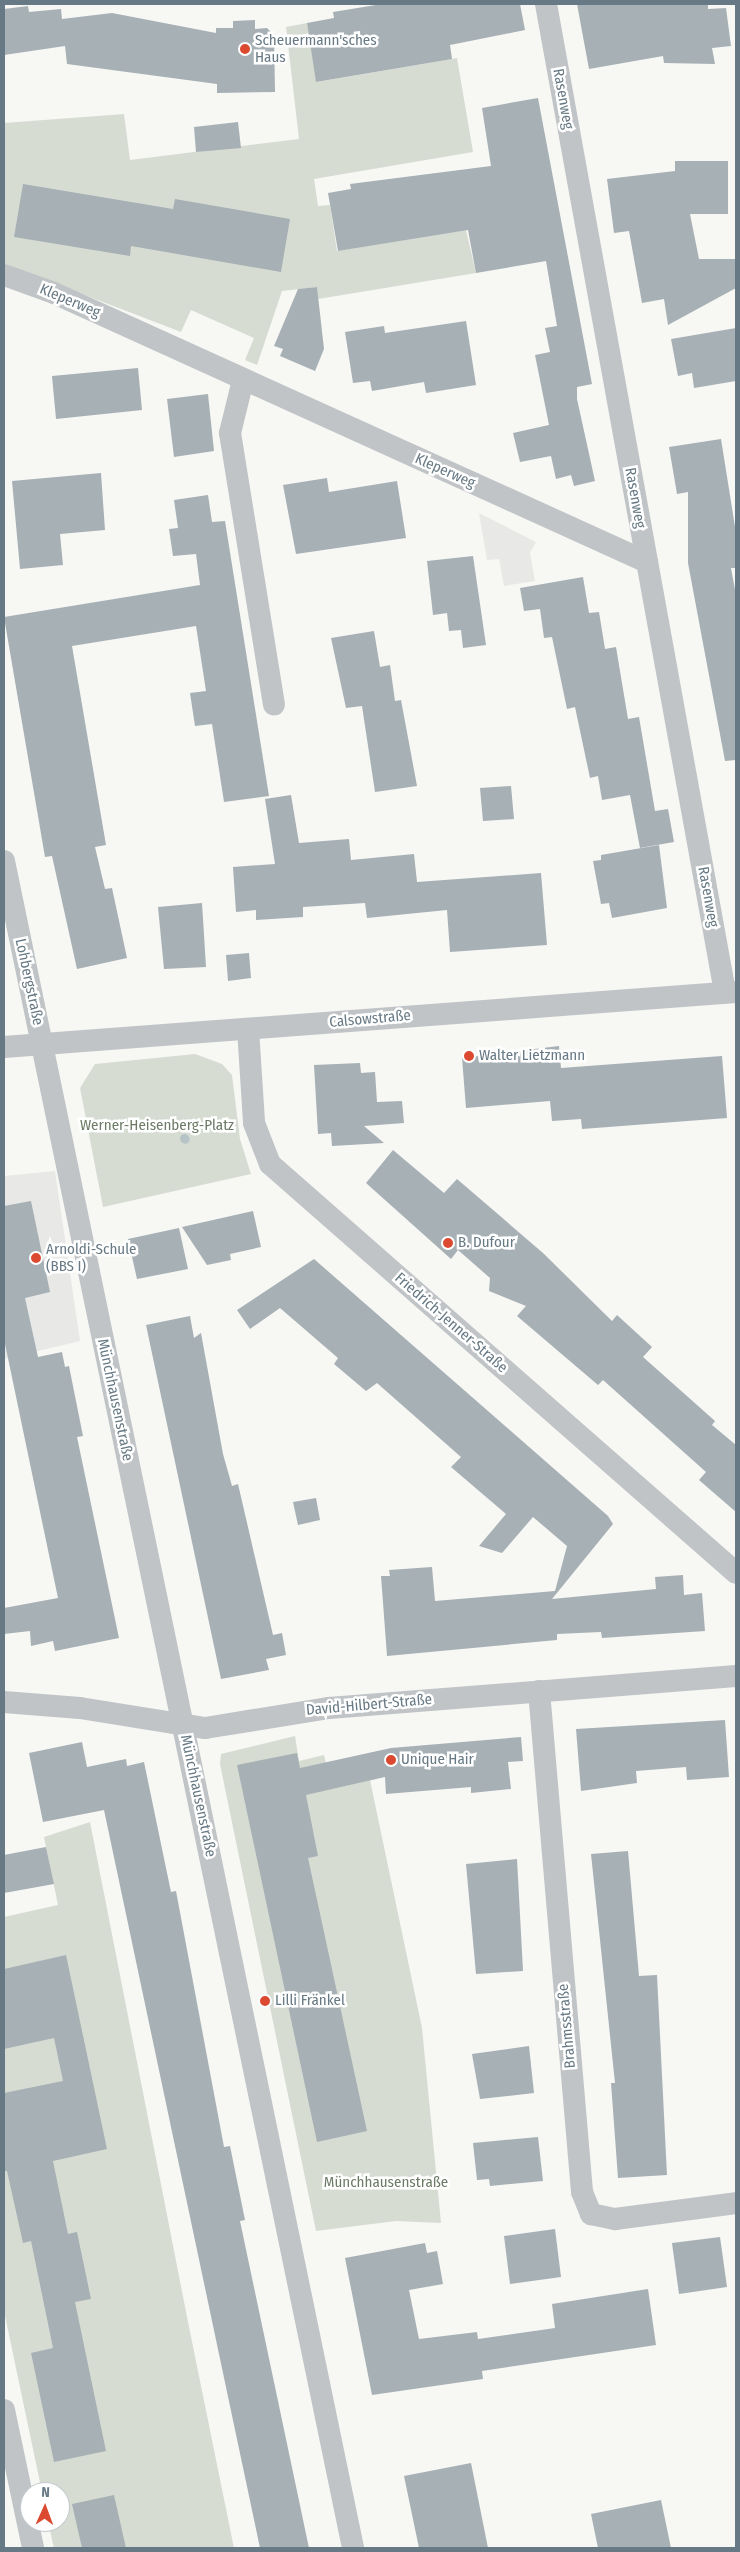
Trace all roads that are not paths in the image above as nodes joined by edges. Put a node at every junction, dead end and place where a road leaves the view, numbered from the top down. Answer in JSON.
{"nodes":[{"id":1,"x":546,"y":4,"type":"edge"},
{"id":2,"x":4,"y":275,"type":"edge"},
{"id":3,"x":243,"y":380,"type":"junction"},
{"id":4,"x":647,"y":562,"type":"junction"},
{"id":5,"x":274,"y":704,"type":"dead end"},
{"id":6,"x":4,"y":861,"type":"edge"},
{"id":7,"x":731,"y":992,"type":"edge"},
{"id":8,"x":248,"y":1029,"type":"junction"},
{"id":9,"x":41,"y":1044,"type":"junction"},
{"id":10,"x":4,"y":1048,"type":"edge"},
{"id":11,"x":736,"y":1573,"type":"edge"},
{"id":12,"x":736,"y":1676,"type":"edge"},
{"id":13,"x":539,"y":1691,"type":"junction"},
{"id":14,"x":4,"y":1702,"type":"edge"},
{"id":15,"x":183,"y":1725,"type":"junction"},
{"id":16,"x":736,"y":2203,"type":"edge"},
{"id":17,"x":4,"y":2410,"type":"edge"},
{"id":18,"x":33,"y":2548,"type":"edge"},
{"id":19,"x":353,"y":2548,"type":"edge"}],
"edges":[{"from":1,"to":4,"type":"street","name":"Rasenweg"},
{"from":2,"to":3,"type":"street","name":"Kleperweg"},
{"from":3,"to":4,"type":"street","name":"Kleperweg"},
{"from":3,"to":5,"type":"street"},
{"from":4,"to":7,"type":"street","name":"Rasenweg"},
{"from":6,"to":9,"type":"street","name":"Lohbergstraße"},
{"from":7,"to":8,"type":"street","name":"Calsowstraße"},
{"from":8,"to":9,"type":"street","name":"Calsowstraße"},
{"from":8,"to":11,"type":"street","name":"Friedrich-Jenner-Straße"},
{"from":9,"to":10,"type":"street","name":"Calsowstraße"},
{"from":9,"to":15,"type":"street","name":"Münchhausenstraße"},
{"from":12,"to":13,"type":"street","name":"David-Hilbert-Straße"},
{"from":13,"to":15,"type":"street","name":"David-Hilbert-Straße"},
{"from":13,"to":16,"type":"street","name":"Brahmsstraße"},
{"from":14,"to":15,"type":"street","name":"David-Hilbert-Straße"},
{"from":15,"to":19,"type":"street","name":"Münchhausenstraße"},
{"from":17,"to":18,"type":"street"}]}
